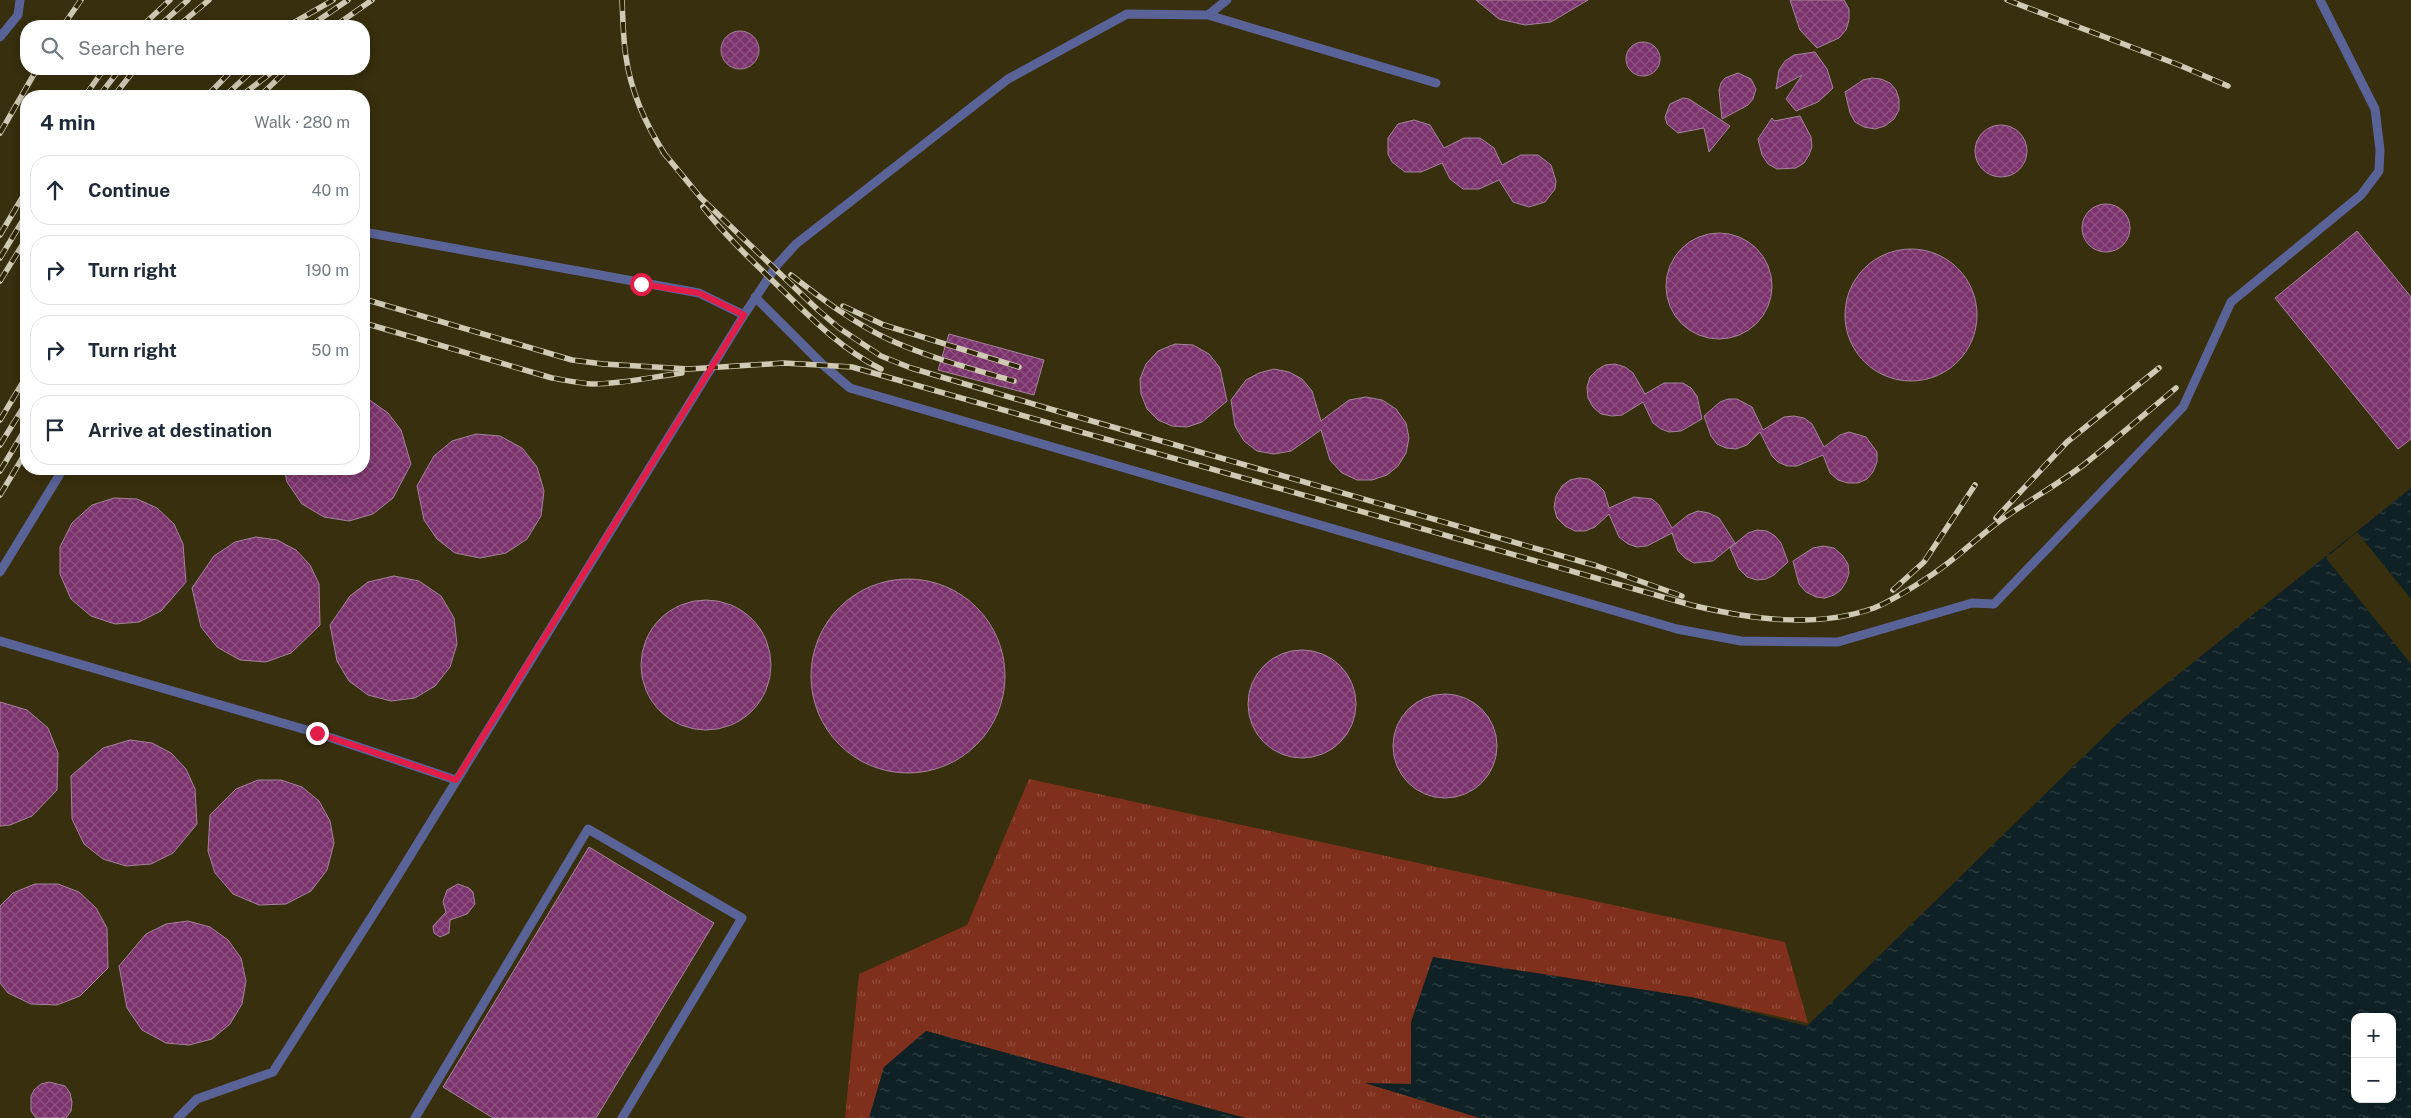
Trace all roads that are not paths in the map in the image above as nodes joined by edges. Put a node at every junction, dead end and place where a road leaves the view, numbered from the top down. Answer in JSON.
{"nodes":[{"id":1,"x":20,"y":0,"type":"edge"},
{"id":2,"x":1227,"y":0,"type":"edge"},
{"id":3,"x":2320,"y":0,"type":"edge"},
{"id":4,"x":1208,"y":15,"type":"junction"},
{"id":5,"x":0,"y":37,"type":"edge"},
{"id":6,"x":1436,"y":83,"type":"dead end"},
{"id":7,"x":370,"y":233,"type":"edge"},
{"id":8,"x":755,"y":297,"type":"junction"},
{"id":9,"x":744,"y":315,"type":"junction"},
{"id":10,"x":59,"y":475,"type":"edge"},
{"id":11,"x":0,"y":572,"type":"edge"},
{"id":12,"x":0,"y":641,"type":"edge"},
{"id":13,"x":456,"y":780,"type":"junction"},
{"id":14,"x":178,"y":1118,"type":"edge"},
{"id":15,"x":415,"y":1118,"type":"edge"},
{"id":16,"x":622,"y":1118,"type":"edge"}],
"edges":[{"from":1,"to":5,"type":"lane"},
{"from":2,"to":4,"type":"lane"},
{"from":3,"to":8,"type":"lane"},
{"from":4,"to":6,"type":"lane"},
{"from":4,"to":8,"type":"lane"},
{"from":7,"to":9,"type":"lane"},
{"from":8,"to":9,"type":"lane"},
{"from":9,"to":13,"type":"lane"},
{"from":10,"to":11,"type":"lane"},
{"from":12,"to":13,"type":"lane"},
{"from":13,"to":14,"type":"lane"},
{"from":15,"to":16,"type":"lane"}]}
